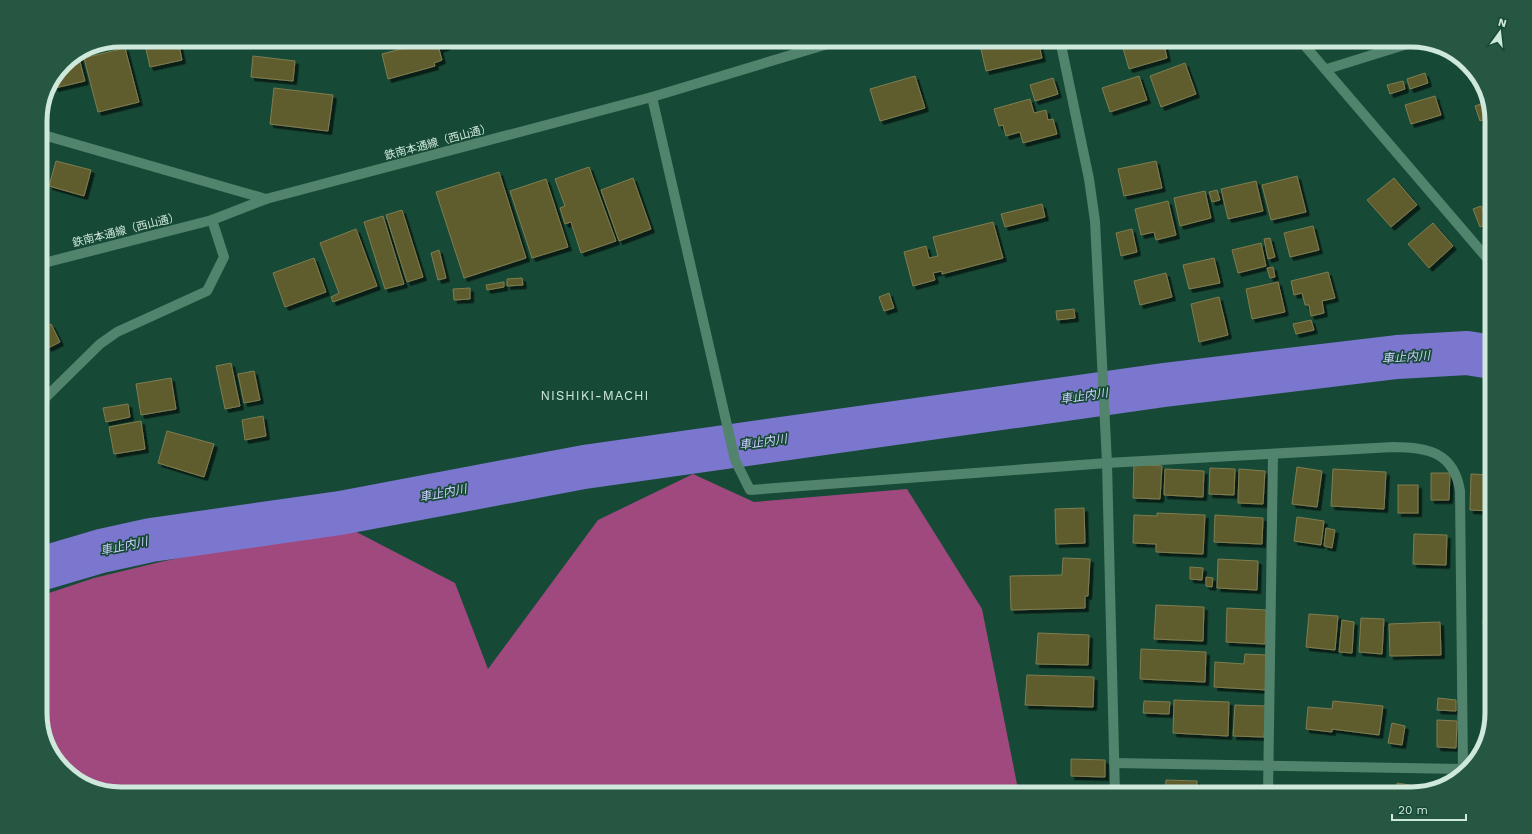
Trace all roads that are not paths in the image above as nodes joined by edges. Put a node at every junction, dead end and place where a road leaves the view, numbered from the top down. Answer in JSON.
{"nodes":[{"id":1,"x":818,"y":47,"type":"edge"},
{"id":2,"x":1061,"y":47,"type":"edge"},
{"id":3,"x":1307,"y":47,"type":"edge"},
{"id":4,"x":1398,"y":47,"type":"edge"},
{"id":5,"x":1327,"y":69,"type":"junction"},
{"id":6,"x":652,"y":97,"type":"junction"},
{"id":7,"x":47,"y":136,"type":"edge"},
{"id":8,"x":266,"y":199,"type":"junction"},
{"id":9,"x":212,"y":220,"type":"junction"},
{"id":10,"x":1485,"y":256,"type":"edge"},
{"id":11,"x":47,"y":262,"type":"edge"},
{"id":12,"x":47,"y":396,"type":"edge"},
{"id":13,"x":1273,"y":454,"type":"junction"},
{"id":14,"x":1107,"y":464,"type":"junction"},
{"id":15,"x":1114,"y":763,"type":"junction"},
{"id":16,"x":1463,"y":765,"type":"edge"},
{"id":17,"x":1268,"y":766,"type":"junction"},
{"id":18,"x":1458,"y":770,"type":"edge"},
{"id":19,"x":1115,"y":787,"type":"edge"},
{"id":20,"x":1268,"y":787,"type":"edge"}],
"edges":[{"from":1,"to":6,"type":"street","name":"鉄南本通線（西山通）"},
{"from":2,"to":14,"type":"street"},
{"from":3,"to":5,"type":"street"},
{"from":4,"to":5,"type":"street"},
{"from":5,"to":10,"type":"street"},
{"from":6,"to":8,"type":"street","name":"鉄南本通線（西山通）"},
{"from":6,"to":14,"type":"street"},
{"from":7,"to":8,"type":"street"},
{"from":8,"to":9,"type":"street","name":"鉄南本通線（西山通）"},
{"from":9,"to":11,"type":"street","name":"鉄南本通線（西山通）"},
{"from":9,"to":12,"type":"street"},
{"from":13,"to":14,"type":"street"},
{"from":13,"to":16,"type":"street"},
{"from":13,"to":17,"type":"street"},
{"from":14,"to":15,"type":"street"},
{"from":15,"to":17,"type":"street"},
{"from":15,"to":19,"type":"street"},
{"from":17,"to":18,"type":"street"},
{"from":17,"to":20,"type":"street"}]}
